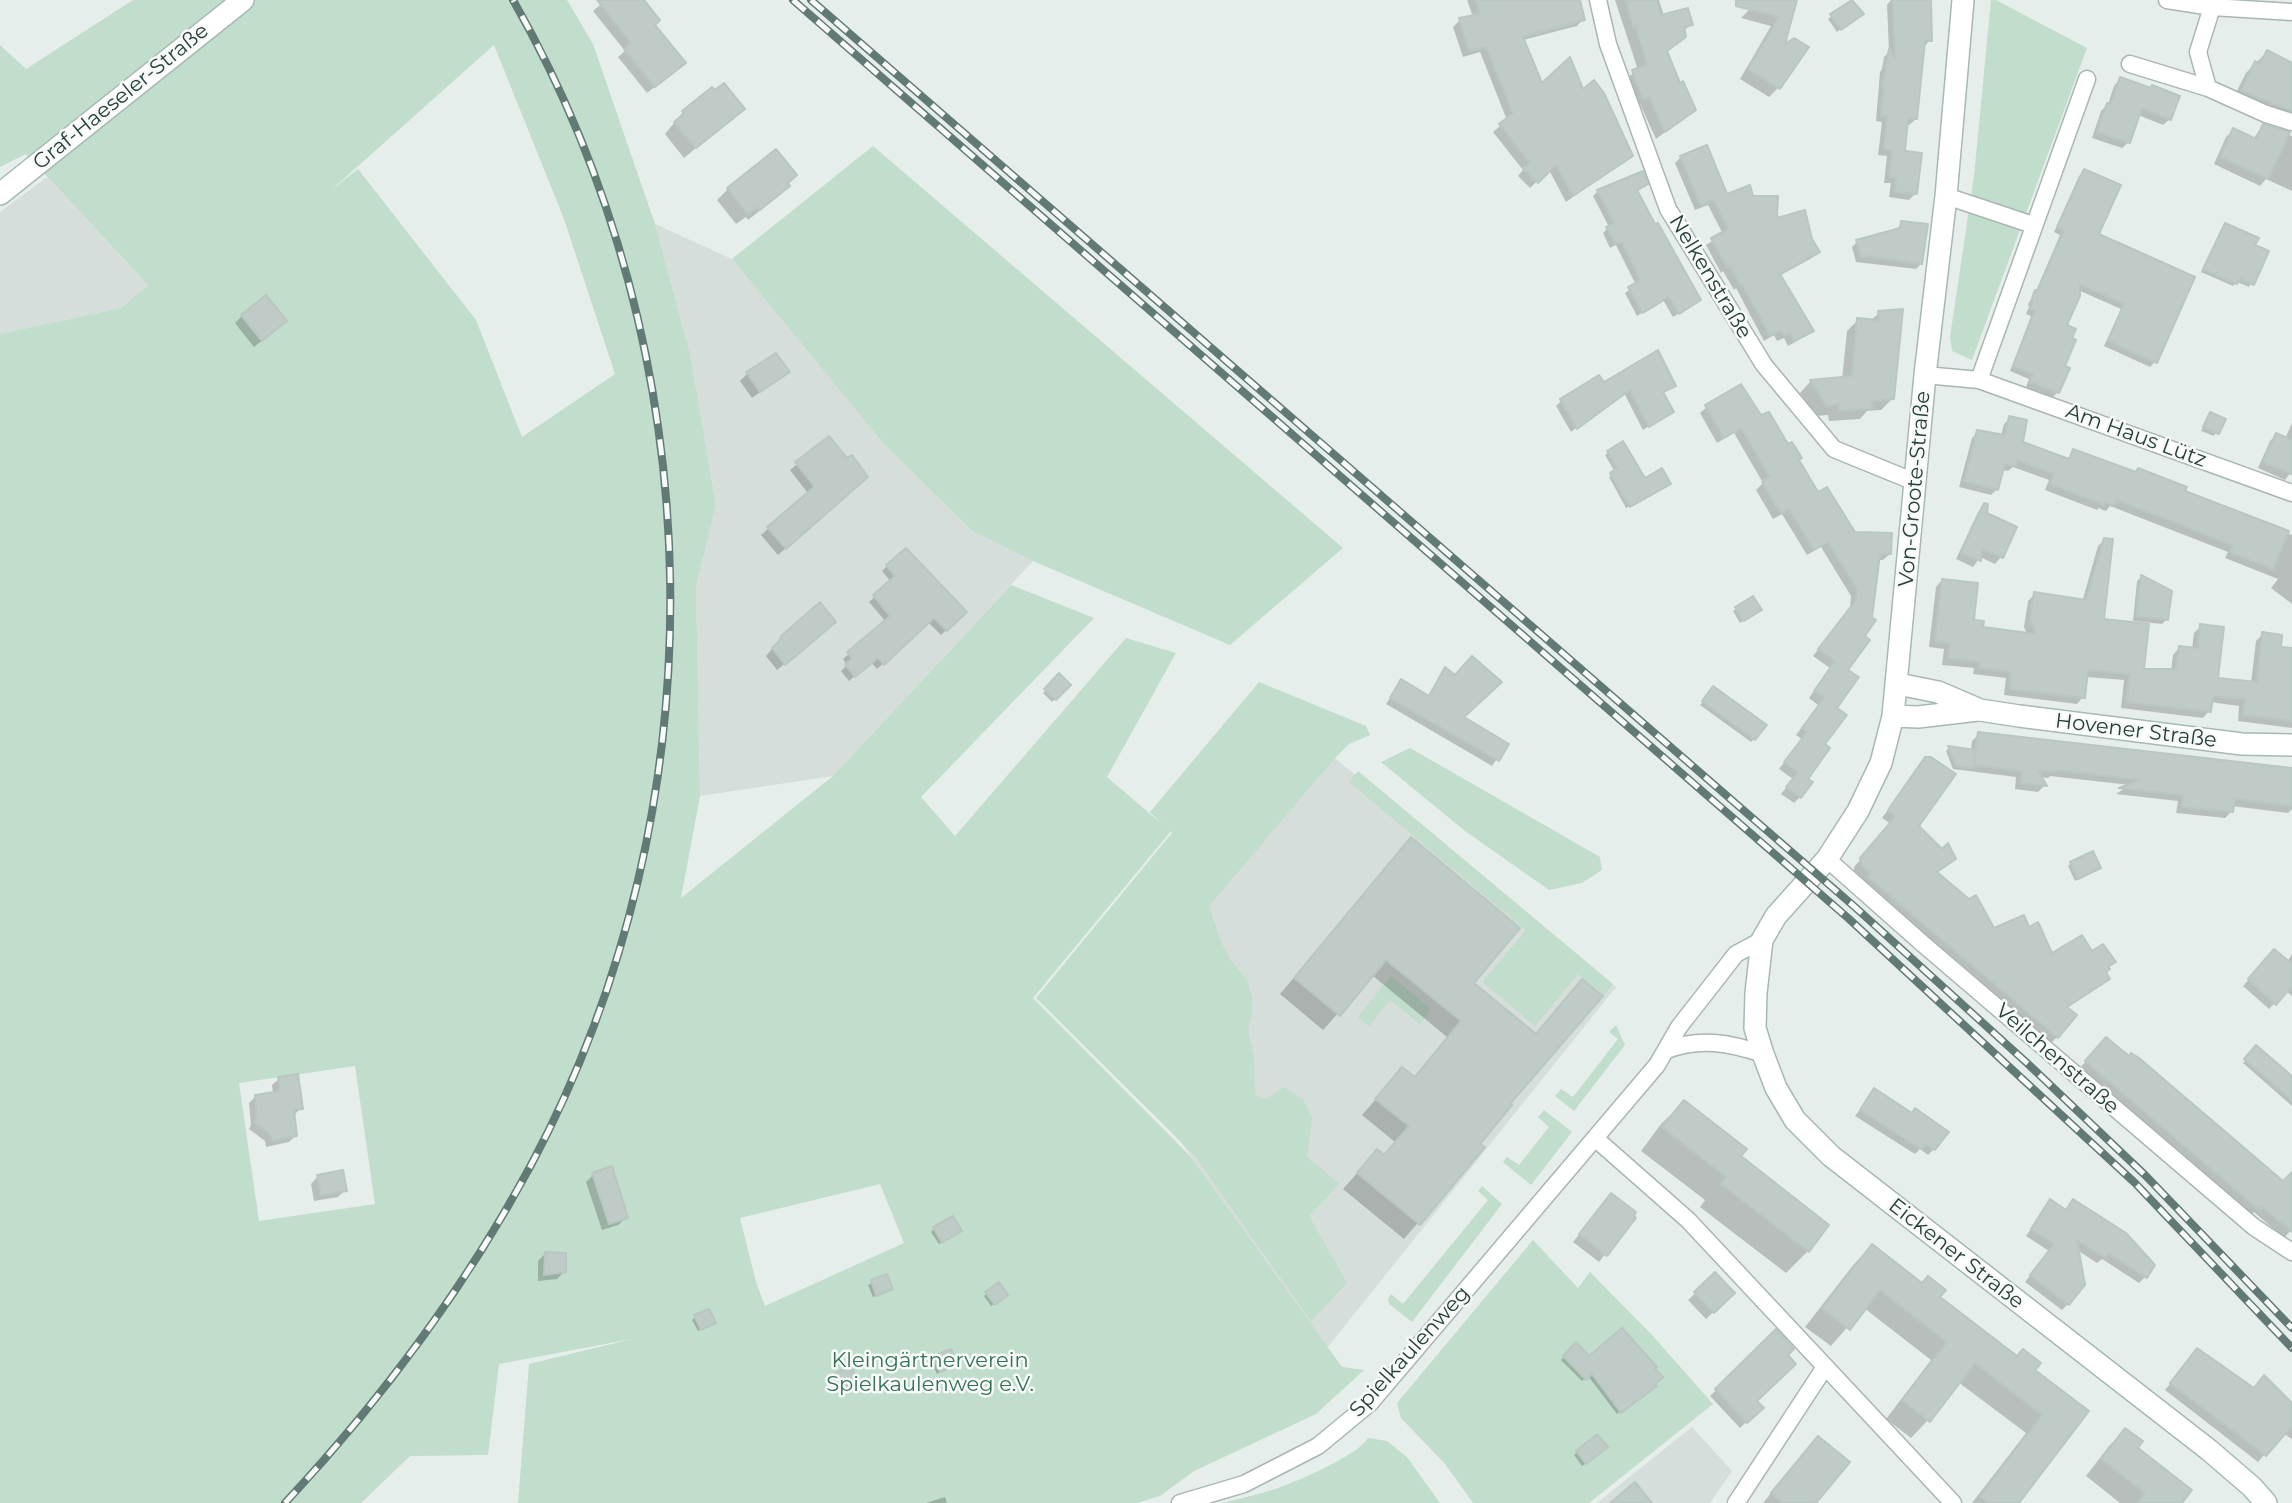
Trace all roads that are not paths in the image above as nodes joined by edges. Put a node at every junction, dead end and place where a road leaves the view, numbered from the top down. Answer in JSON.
{"nodes":[{"id":1,"x":243,"y":0,"type":"edge"},
{"id":2,"x":1598,"y":0,"type":"edge"},
{"id":3,"x":1963,"y":0,"type":"edge"},
{"id":4,"x":2167,"y":0,"type":"edge"},
{"id":5,"x":2212,"y":7,"type":"junction"},
{"id":6,"x":2292,"y":12,"type":"edge"},
{"id":7,"x":2130,"y":64,"type":"dead end"},
{"id":8,"x":2087,"y":79,"type":"dead end"},
{"id":9,"x":2208,"y":88,"type":"junction"},
{"id":10,"x":2292,"y":122,"type":"edge"},
{"id":11,"x":0,"y":194,"type":"edge"},
{"id":12,"x":1946,"y":196,"type":"junction"},
{"id":13,"x":2033,"y":225,"type":"junction"},
{"id":14,"x":1925,"y":375,"type":"junction"},
{"id":15,"x":1979,"y":380,"type":"junction"},
{"id":16,"x":1915,"y":482,"type":"junction"},
{"id":17,"x":2292,"y":493,"type":"edge"},
{"id":18,"x":1898,"y":684,"type":"junction"},
{"id":19,"x":1980,"y":710,"type":"junction"},
{"id":20,"x":1894,"y":716,"type":"junction"},
{"id":21,"x":2292,"y":746,"type":"edge"},
{"id":22,"x":1827,"y":859,"type":"junction"},
{"id":23,"x":1762,"y":940,"type":"junction"},
{"id":24,"x":1667,"y":1050,"type":"junction"},
{"id":25,"x":1763,"y":1054,"type":"junction"},
{"id":26,"x":1596,"y":1139,"type":"junction"},
{"id":27,"x":2292,"y":1252,"type":"edge"},
{"id":28,"x":1825,"y":1367,"type":"junction"},
{"id":29,"x":1180,"y":1503,"type":"edge"},
{"id":30,"x":1737,"y":1503,"type":"edge"},
{"id":31,"x":1953,"y":1503,"type":"edge"},
{"id":32,"x":2266,"y":1503,"type":"edge"}],
"edges":[{"from":1,"to":11,"type":"street","name":"Graf-Haeseler-Straße"},
{"from":2,"to":16,"type":"street","name":"Nelkenstraße"},
{"from":3,"to":12,"type":"street","name":"Von-Groote-Straße"},
{"from":4,"to":5,"type":"street"},
{"from":5,"to":6,"type":"street"},
{"from":5,"to":9,"type":"street"},
{"from":7,"to":9,"type":"street"},
{"from":8,"to":13,"type":"street"},
{"from":9,"to":10,"type":"street"},
{"from":12,"to":13,"type":"street"},
{"from":12,"to":14,"type":"street","name":"Von-Groote-Straße"},
{"from":13,"to":15,"type":"street"},
{"from":14,"to":15,"type":"street","name":"Am Haus Lütz"},
{"from":14,"to":16,"type":"street","name":"Von-Groote-Straße"},
{"from":15,"to":17,"type":"street","name":"Am Haus Lütz"},
{"from":16,"to":18,"type":"street","name":"Von-Groote-Straße"},
{"from":18,"to":19,"type":"street","name":"Hovener Straße"},
{"from":18,"to":20,"type":"street","name":"Von-Groote-Straße"},
{"from":19,"to":20,"type":"street","name":"Hovener Straße"},
{"from":19,"to":21,"type":"street","name":"Hovener Straße"},
{"from":20,"to":22,"type":"street","name":"Von-Groote-Straße"},
{"from":22,"to":23,"type":"street","name":"Von-Groote-Straße"},
{"from":22,"to":27,"type":"street","name":"Veilchenstraße"},
{"from":23,"to":24,"type":"street","name":"Spielkaulenweg"},
{"from":23,"to":25,"type":"street","name":"Eickener Straße"},
{"from":24,"to":25,"type":"street"},
{"from":24,"to":26,"type":"street","name":"Spielkaulenweg"},
{"from":25,"to":32,"type":"street","name":"Eickener Straße"},
{"from":26,"to":28,"type":"street"},
{"from":26,"to":29,"type":"street","name":"Spielkaulenweg"},
{"from":28,"to":30,"type":"street"},
{"from":28,"to":31,"type":"street"}]}
